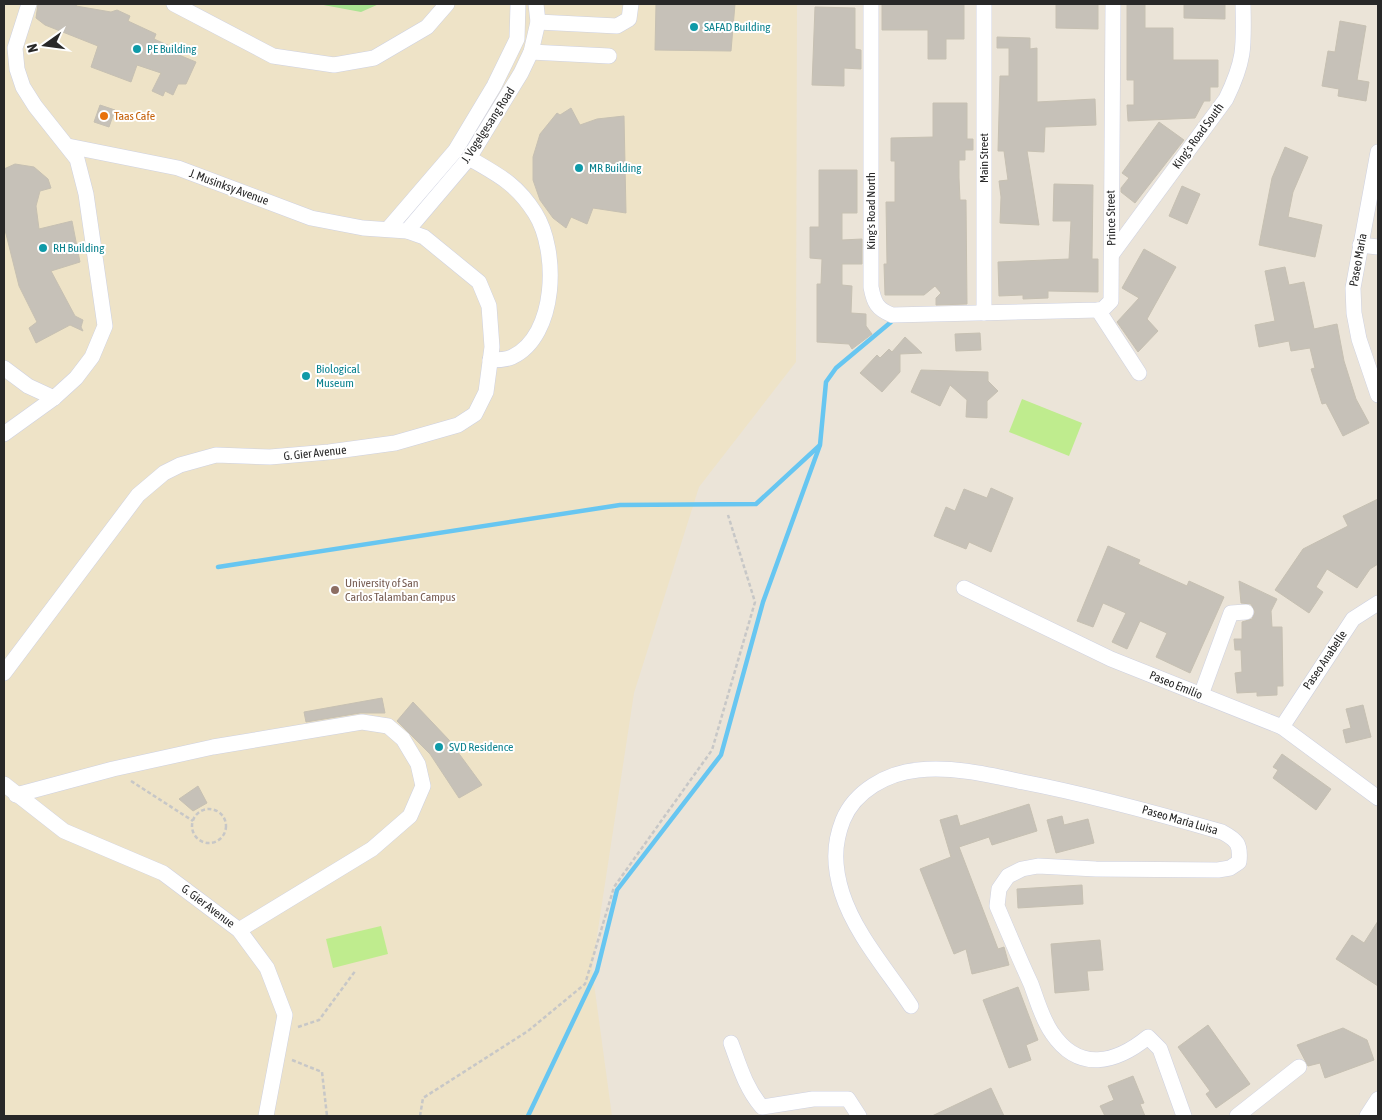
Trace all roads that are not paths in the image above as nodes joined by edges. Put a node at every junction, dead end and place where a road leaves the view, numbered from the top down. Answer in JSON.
{"nodes":[{"id":1,"x":29,"y":4,"type":"edge"},
{"id":2,"x":174,"y":4,"type":"edge"},
{"id":3,"x":447,"y":4,"type":"edge"},
{"id":4,"x":518,"y":4,"type":"edge"},
{"id":5,"x":536,"y":4,"type":"edge"},
{"id":6,"x":631,"y":4,"type":"edge"},
{"id":7,"x":871,"y":4,"type":"edge"},
{"id":8,"x":984,"y":4,"type":"edge"},
{"id":9,"x":1113,"y":4,"type":"edge"},
{"id":10,"x":1243,"y":4,"type":"edge"},
{"id":11,"x":538,"y":22,"type":"junction"},
{"id":12,"x":531,"y":52,"type":"junction"},
{"id":13,"x":609,"y":56,"type":"dead end"},
{"id":14,"x":68,"y":146,"type":"junction"},
{"id":15,"x":1378,"y":152,"type":"edge"},
{"id":16,"x":469,"y":158,"type":"junction"},
{"id":17,"x":388,"y":229,"type":"junction"},
{"id":18,"x":408,"y":231,"type":"junction"},
{"id":19,"x":1360,"y":245,"type":"junction"},
{"id":20,"x":1378,"y":247,"type":"edge"},
{"id":21,"x":1112,"y":254,"type":"junction"},
{"id":22,"x":1098,"y":310,"type":"junction"},
{"id":23,"x":984,"y":313,"type":"junction"},
{"id":24,"x":490,"y":360,"type":"junction"},
{"id":25,"x":4,"y":368,"type":"edge"},
{"id":26,"x":1139,"y":373,"type":"dead end"},
{"id":27,"x":1378,"y":395,"type":"edge"},
{"id":28,"x":54,"y":398,"type":"junction"},
{"id":29,"x":4,"y":434,"type":"edge"},
{"id":30,"x":964,"y":588,"type":"dead end"},
{"id":31,"x":1378,"y":603,"type":"edge"},
{"id":32,"x":1246,"y":612,"type":"dead end"},
{"id":33,"x":4,"y":673,"type":"edge"},
{"id":34,"x":1201,"y":695,"type":"junction"},
{"id":35,"x":1282,"y":727,"type":"junction"},
{"id":36,"x":4,"y":784,"type":"edge"},
{"id":37,"x":16,"y":795,"type":"junction"},
{"id":38,"x":1378,"y":798,"type":"edge"},
{"id":39,"x":239,"y":930,"type":"junction"},
{"id":40,"x":911,"y":1006,"type":"dead end"},
{"id":41,"x":731,"y":1042,"type":"dead end"},
{"id":42,"x":1299,"y":1066,"type":"dead end"},
{"id":43,"x":1378,"y":1099,"type":"edge"},
{"id":44,"x":266,"y":1116,"type":"edge"},
{"id":45,"x":859,"y":1116,"type":"edge"},
{"id":46,"x":1184,"y":1116,"type":"edge"},
{"id":47,"x":1237,"y":1116,"type":"edge"},
{"id":48,"x":1367,"y":1116,"type":"edge"}],
"edges":[{"from":1,"to":14,"type":"street"},
{"from":2,"to":3,"type":"street"},
{"from":4,"to":17,"type":"street","name":"J. Vogelgesang Road"},
{"from":5,"to":11,"type":"street","name":"J. Vogelgesang Road"},
{"from":6,"to":11,"type":"street"},
{"from":7,"to":23,"type":"street","name":"King's Road North"},
{"from":8,"to":23,"type":"street","name":"Main Street"},
{"from":9,"to":21,"type":"street","name":"Prince Street"},
{"from":10,"to":21,"type":"street","name":"King's Road South"},
{"from":11,"to":12,"type":"street","name":"J. Vogelgesang Road"},
{"from":12,"to":13,"type":"street"},
{"from":12,"to":16,"type":"street","name":"J. Vogelgesang Road"},
{"from":14,"to":17,"type":"street","name":"J. Musinksy Avenue"},
{"from":14,"to":28,"type":"street"},
{"from":15,"to":19,"type":"street","name":"Paseo Maria"},
{"from":16,"to":18,"type":"street","name":"J. Vogelgesang Road"},
{"from":16,"to":24,"type":"street"},
{"from":17,"to":18,"type":"street","name":"G. Gier Avenue"},
{"from":18,"to":24,"type":"street","name":"G. Gier Avenue"},
{"from":19,"to":20,"type":"street"},
{"from":19,"to":27,"type":"street","name":"Paseo Maria"},
{"from":21,"to":22,"type":"street","name":"Prince Street"},
{"from":22,"to":23,"type":"street"},
{"from":22,"to":26,"type":"street"},
{"from":24,"to":33,"type":"street","name":"G. Gier Avenue"},
{"from":25,"to":28,"type":"street"},
{"from":28,"to":29,"type":"street"},
{"from":30,"to":34,"type":"street","name":"Paseo Emilio"},
{"from":31,"to":35,"type":"street","name":"Paseo Anabelle"},
{"from":32,"to":34,"type":"street"},
{"from":34,"to":35,"type":"street","name":"Paseo Emilio"},
{"from":35,"to":38,"type":"street","name":"Paseo Emilio"},
{"from":36,"to":37,"type":"street","name":"G. Gier Avenue"},
{"from":37,"to":39,"type":"street","name":"G. Gier Avenue"},
{"from":37,"to":39,"type":"street"},
{"from":39,"to":44,"type":"street","name":"G. Gier Avenue"},
{"from":40,"to":46,"type":"street","name":"Paseo Maria Luisa"},
{"from":41,"to":45,"type":"street"},
{"from":42,"to":47,"type":"street"},
{"from":43,"to":48,"type":"street"}]}
